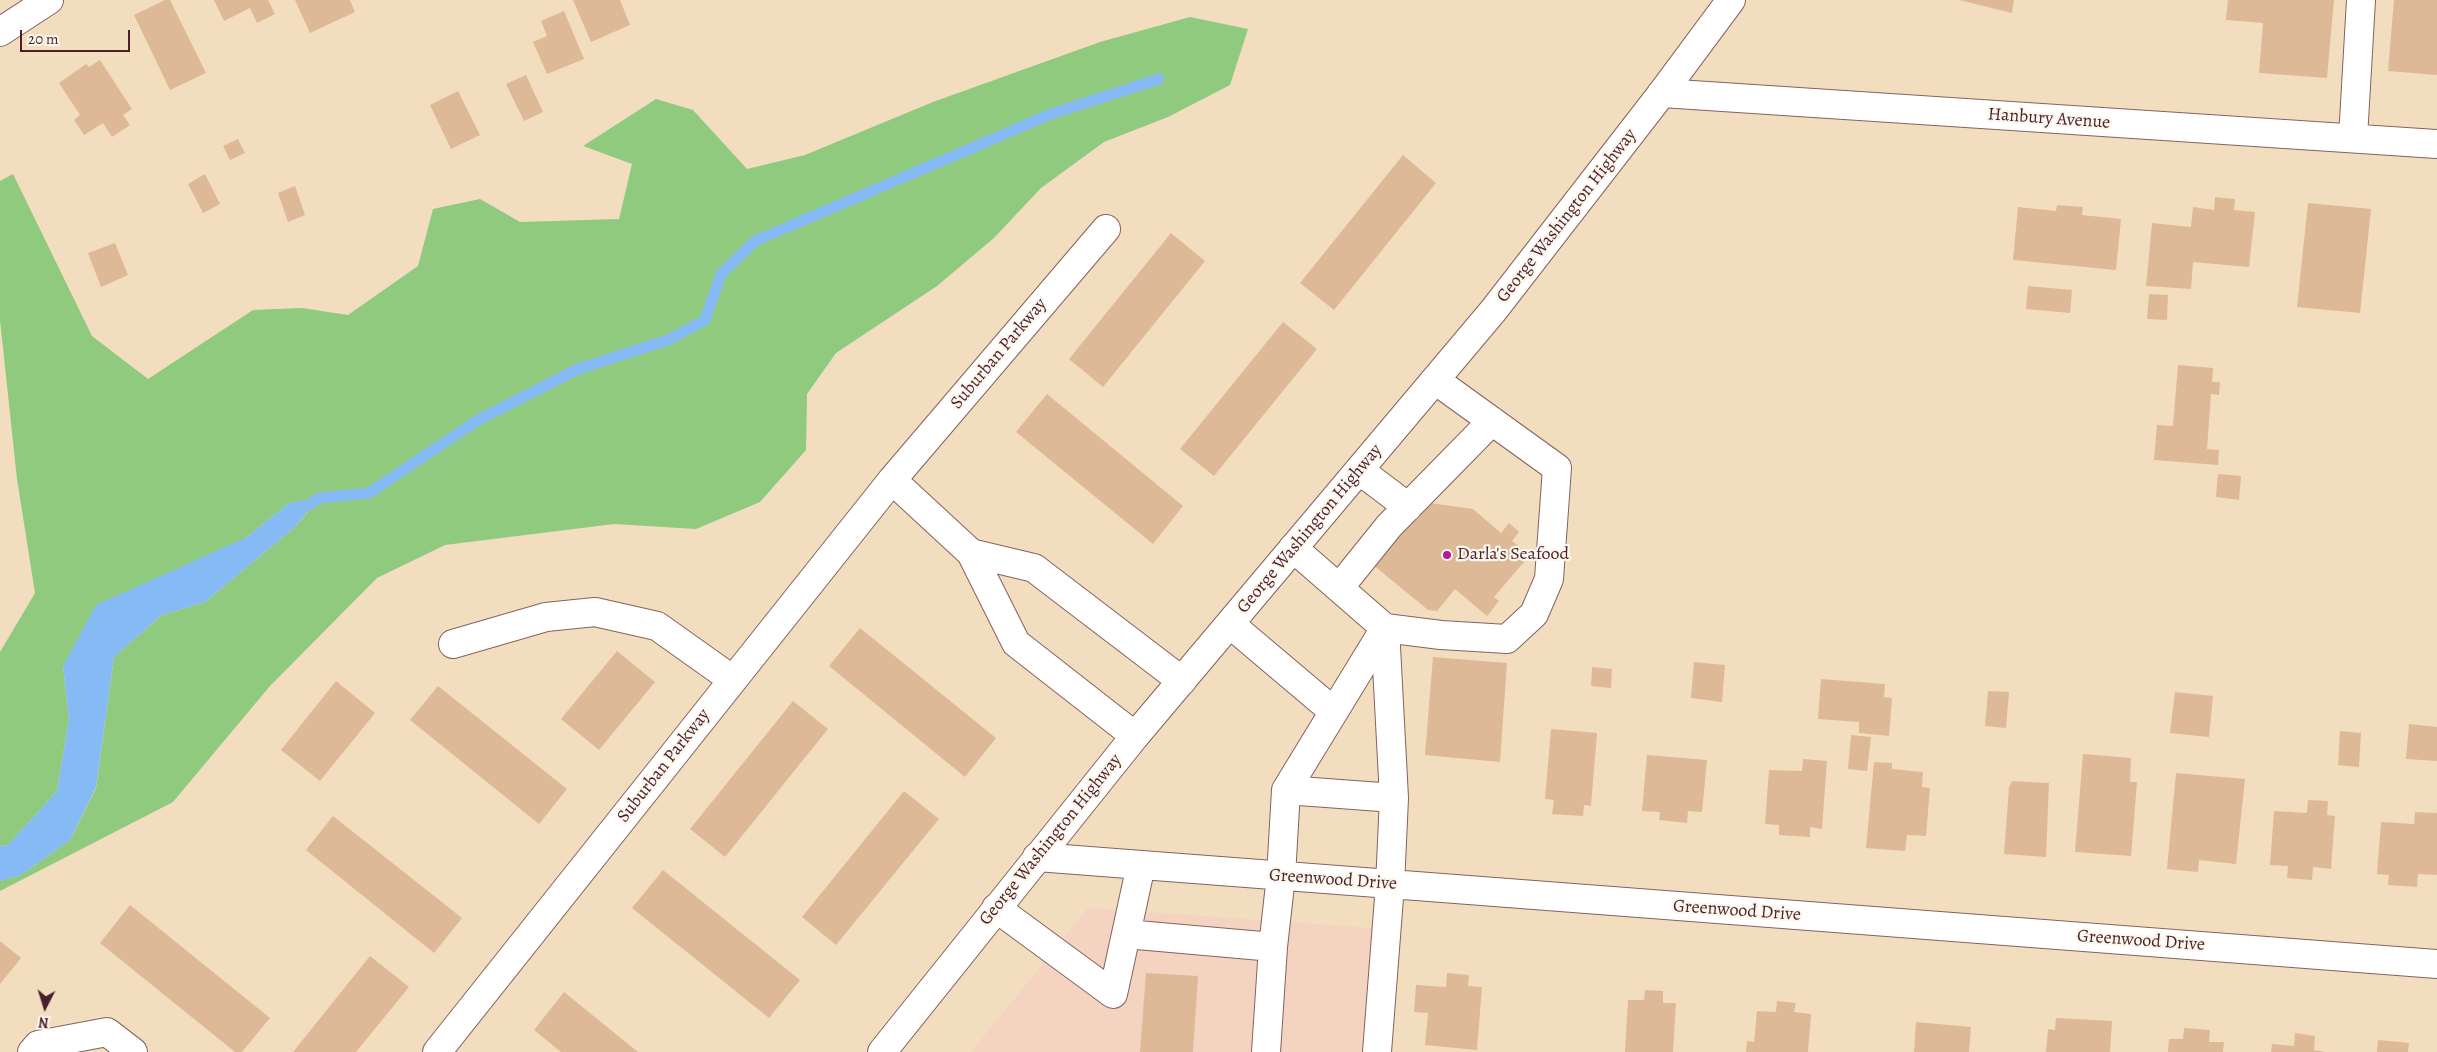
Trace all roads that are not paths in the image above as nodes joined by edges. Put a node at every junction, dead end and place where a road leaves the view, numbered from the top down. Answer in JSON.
{"nodes":[{"id":1,"x":49,"y":0,"type":"edge"},
{"id":2,"x":2361,"y":0,"type":"edge"},
{"id":3,"x":1724,"y":2,"type":"edge"},
{"id":4,"x":0,"y":32,"type":"edge"},
{"id":5,"x":1662,"y":93,"type":"junction"},
{"id":6,"x":2353,"y":138,"type":"junction"},
{"id":7,"x":2437,"y":144,"type":"edge"},
{"id":8,"x":1106,"y":229,"type":"dead end"},
{"id":9,"x":1435,"y":380,"type":"junction"},
{"id":10,"x":1492,"y":421,"type":"junction"},
{"id":11,"x":1359,"y":470,"type":"junction"},
{"id":12,"x":892,"y":480,"type":"junction"},
{"id":13,"x":1408,"y":507,"type":"junction"},
{"id":14,"x":1293,"y":548,"type":"junction"},
{"id":15,"x":971,"y":552,"type":"junction"},
{"id":16,"x":1339,"y":588,"type":"junction"},
{"id":17,"x":1230,"y":624,"type":"junction"},
{"id":18,"x":1385,"y":628,"type":"junction"},
{"id":19,"x":453,"y":644,"type":"dead end"},
{"id":20,"x":733,"y":680,"type":"junction"},
{"id":21,"x":1182,"y":681,"type":"junction"},
{"id":22,"x":1334,"y":711,"type":"junction"},
{"id":23,"x":1135,"y":736,"type":"junction"},
{"id":24,"x":1286,"y":790,"type":"junction"},
{"id":25,"x":1394,"y":798,"type":"junction"},
{"id":26,"x":1037,"y":857,"type":"junction"},
{"id":27,"x":1141,"y":865,"type":"junction"},
{"id":28,"x":1280,"y":876,"type":"junction"},
{"id":29,"x":1390,"y":885,"type":"junction"},
{"id":30,"x":996,"y":908,"type":"junction"},
{"id":31,"x":1126,"y":934,"type":"junction"},
{"id":32,"x":1273,"y":947,"type":"junction"},
{"id":33,"x":2437,"y":964,"type":"edge"},
{"id":34,"x":32,"y":1052,"type":"edge"},
{"id":35,"x":132,"y":1052,"type":"edge"},
{"id":36,"x":437,"y":1052,"type":"edge"},
{"id":37,"x":882,"y":1052,"type":"edge"},
{"id":38,"x":1266,"y":1052,"type":"edge"},
{"id":39,"x":1376,"y":1052,"type":"edge"}],
"edges":[{"from":1,"to":4,"type":"street"},
{"from":2,"to":6,"type":"street"},
{"from":3,"to":5,"type":"street","name":"George Washington Highway"},
{"from":5,"to":6,"type":"street","name":"Hanbury Avenue"},
{"from":5,"to":9,"type":"street","name":"George Washington Highway"},
{"from":6,"to":7,"type":"street","name":"Hanbury Avenue"},
{"from":8,"to":12,"type":"street","name":"Suburban Parkway"},
{"from":9,"to":10,"type":"street"},
{"from":9,"to":11,"type":"street","name":"George Washington Highway"},
{"from":10,"to":13,"type":"street"},
{"from":10,"to":18,"type":"street"},
{"from":11,"to":13,"type":"street"},
{"from":11,"to":14,"type":"street","name":"George Washington Highway"},
{"from":12,"to":15,"type":"street"},
{"from":12,"to":20,"type":"street","name":"Suburban Parkway"},
{"from":13,"to":16,"type":"street"},
{"from":14,"to":16,"type":"street"},
{"from":14,"to":17,"type":"street","name":"George Washington Highway"},
{"from":15,"to":21,"type":"street"},
{"from":15,"to":23,"type":"street"},
{"from":16,"to":18,"type":"street"},
{"from":17,"to":21,"type":"street","name":"George Washington Highway"},
{"from":17,"to":22,"type":"street"},
{"from":18,"to":22,"type":"street"},
{"from":18,"to":25,"type":"street"},
{"from":19,"to":20,"type":"street"},
{"from":20,"to":36,"type":"street","name":"Suburban Parkway"},
{"from":21,"to":23,"type":"street","name":"George Washington Highway"},
{"from":22,"to":24,"type":"street"},
{"from":23,"to":26,"type":"street","name":"George Washington Highway"},
{"from":24,"to":25,"type":"street"},
{"from":24,"to":28,"type":"street"},
{"from":25,"to":29,"type":"street"},
{"from":26,"to":27,"type":"street","name":"Greenwood Drive"},
{"from":26,"to":30,"type":"street","name":"George Washington Highway"},
{"from":27,"to":28,"type":"street","name":"Greenwood Drive"},
{"from":27,"to":31,"type":"street"},
{"from":28,"to":29,"type":"street","name":"Greenwood Drive"},
{"from":28,"to":32,"type":"street"},
{"from":29,"to":33,"type":"street","name":"Greenwood Drive"},
{"from":29,"to":39,"type":"street"},
{"from":30,"to":31,"type":"street"},
{"from":30,"to":37,"type":"street","name":"George Washington Highway"},
{"from":31,"to":32,"type":"street"},
{"from":32,"to":38,"type":"street"},
{"from":34,"to":35,"type":"street"}]}
